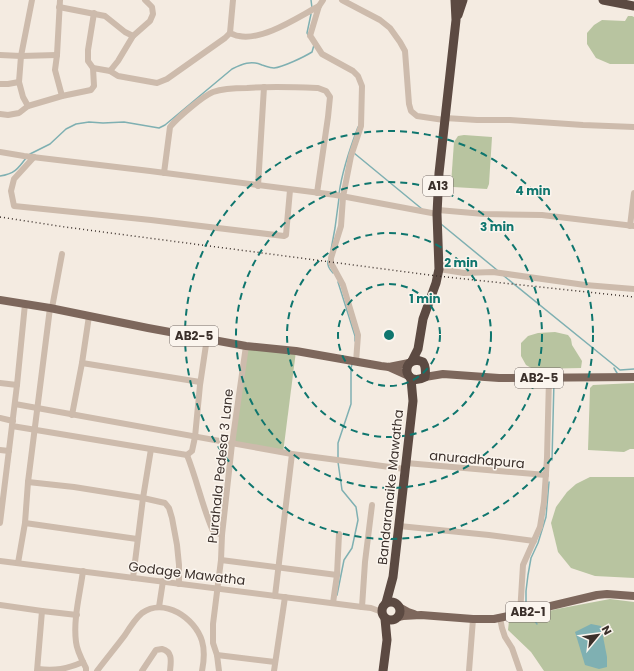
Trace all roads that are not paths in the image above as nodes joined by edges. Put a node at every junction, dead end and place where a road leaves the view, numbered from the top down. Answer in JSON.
{"nodes":[{"id":1,"x":32,"y":0,"type":"edge"},
{"id":2,"x":60,"y":0,"type":"edge"},
{"id":3,"x":145,"y":0,"type":"edge"},
{"id":4,"x":233,"y":0,"type":"edge"},
{"id":5,"x":323,"y":0,"type":"edge"},
{"id":6,"x":342,"y":0,"type":"edge"},
{"id":7,"x":455,"y":0,"type":"edge"},
{"id":8,"x":463,"y":0,"type":"edge"},
{"id":9,"x":602,"y":0,"type":"edge"},
{"id":10,"x":631,"y":4,"type":"edge"},
{"id":11,"x":59,"y":7,"type":"junction"},
{"id":12,"x":314,"y":9,"type":"junction"},
{"id":13,"x":94,"y":13,"type":"junction"},
{"id":14,"x":456,"y":20,"type":"junction"},
{"id":15,"x":230,"y":33,"type":"junction"},
{"id":16,"x":133,"y":36,"type":"junction"},
{"id":17,"x":0,"y":55,"type":"edge"},
{"id":18,"x":57,"y":55,"type":"junction"},
{"id":19,"x":21,"y":56,"type":"junction"},
{"id":20,"x":93,"y":68,"type":"junction"},
{"id":21,"x":110,"y":71,"type":"junction"},
{"id":22,"x":19,"y":82,"type":"junction"},
{"id":23,"x":0,"y":84,"type":"edge"},
{"id":24,"x":264,"y":87,"type":"junction"},
{"id":25,"x":62,"y":96,"type":"junction"},
{"id":26,"x":28,"y":106,"type":"junction"},
{"id":27,"x":0,"y":114,"type":"edge"},
{"id":28,"x":444,"y":119,"type":"junction"},
{"id":29,"x":634,"y":127,"type":"edge"},
{"id":30,"x":0,"y":152,"type":"edge"},
{"id":31,"x":29,"y":157,"type":"junction"},
{"id":32,"x":164,"y":173,"type":"junction"},
{"id":33,"x":258,"y":186,"type":"junction"},
{"id":34,"x":290,"y":190,"type":"junction"},
{"id":35,"x":317,"y":193,"type":"junction"},
{"id":36,"x":634,"y":193,"type":"edge"},
{"id":37,"x":340,"y":196,"type":"junction"},
{"id":38,"x":437,"y":212,"type":"junction"},
{"id":39,"x":632,"y":226,"type":"edge"},
{"id":40,"x":62,"y":254,"type":"dead end"},
{"id":41,"x":438,"y":268,"type":"junction"},
{"id":42,"x":634,"y":289,"type":"edge"},
{"id":43,"x":0,"y":300,"type":"edge"},
{"id":44,"x":25,"y":304,"type":"junction"},
{"id":45,"x":51,"y":308,"type":"junction"},
{"id":46,"x":89,"y":316,"type":"junction"},
{"id":47,"x":207,"y":338,"type":"junction"},
{"id":48,"x":246,"y":346,"type":"junction"},
{"id":49,"x":418,"y":349,"type":"junction"},
{"id":50,"x":356,"y":362,"type":"junction"},
{"id":51,"x":410,"y":362,"type":"junction"},
{"id":52,"x":82,"y":363,"type":"junction"},
{"id":53,"x":424,"y":363,"type":"junction"},
{"id":54,"x":389,"y":367,"type":"junction"},
{"id":55,"x":443,"y":374,"type":"junction"},
{"id":56,"x":634,"y":377,"type":"edge"},
{"id":57,"x":416,"y":378,"type":"junction"},
{"id":58,"x":549,"y":378,"type":"junction"},
{"id":59,"x":200,"y":382,"type":"junction"},
{"id":60,"x":0,"y":383,"type":"edge"},
{"id":61,"x":17,"y":385,"type":"junction"},
{"id":62,"x":15,"y":404,"type":"junction"},
{"id":63,"x":37,"y":408,"type":"junction"},
{"id":64,"x":72,"y":415,"type":"junction"},
{"id":65,"x":0,"y":418,"type":"edge"},
{"id":66,"x":13,"y":423,"type":"junction"},
{"id":67,"x":35,"y":430,"type":"junction"},
{"id":68,"x":195,"y":437,"type":"junction"},
{"id":69,"x":232,"y":444,"type":"junction"},
{"id":70,"x":151,"y":449,"type":"junction"},
{"id":71,"x":0,"y":450,"type":"edge"},
{"id":72,"x":9,"y":451,"type":"junction"},
{"id":73,"x":292,"y":454,"type":"junction"},
{"id":74,"x":187,"y":455,"type":"junction"},
{"id":75,"x":405,"y":466,"type":"junction"},
{"id":76,"x":546,"y":476,"type":"junction"},
{"id":77,"x":28,"y":482,"type":"junction"},
{"id":78,"x":143,"y":498,"type":"junction"},
{"id":79,"x":372,"y":505,"type":"dead end"},
{"id":80,"x":0,"y":523,"type":"edge"},
{"id":81,"x":25,"y":523,"type":"junction"},
{"id":82,"x":399,"y":526,"type":"junction"},
{"id":83,"x":339,"y":534,"type":"dead end"},
{"id":84,"x":222,"y":535,"type":"junction"},
{"id":85,"x":137,"y":539,"type":"junction"},
{"id":86,"x":534,"y":541,"type":"junction"},
{"id":87,"x":221,"y":560,"type":"junction"},
{"id":88,"x":0,"y":561,"type":"edge"},
{"id":89,"x":18,"y":563,"type":"junction"},
{"id":90,"x":278,"y":568,"type":"junction"},
{"id":91,"x":83,"y":571,"type":"junction"},
{"id":92,"x":336,"y":574,"type":"junction"},
{"id":93,"x":393,"y":577,"type":"junction"},
{"id":94,"x":133,"y":578,"type":"junction"},
{"id":95,"x":163,"y":582,"type":"junction"},
{"id":96,"x":179,"y":584,"type":"junction"},
{"id":97,"x":218,"y":588,"type":"junction"},
{"id":98,"x":275,"y":596,"type":"junction"},
{"id":99,"x":634,"y":596,"type":"edge"},
{"id":100,"x":284,"y":597,"type":"junction"},
{"id":101,"x":333,"y":603,"type":"junction"},
{"id":102,"x":0,"y":605,"type":"edge"},
{"id":103,"x":398,"y":605,"type":"junction"},
{"id":104,"x":159,"y":607,"type":"junction"},
{"id":105,"x":362,"y":607,"type":"junction"},
{"id":106,"x":384,"y":610,"type":"junction"},
{"id":107,"x":42,"y":611,"type":"junction"},
{"id":108,"x":520,"y":614,"type":"junction"},
{"id":109,"x":77,"y":615,"type":"junction"},
{"id":110,"x":421,"y":615,"type":"junction"},
{"id":111,"x":397,"y":618,"type":"junction"},
{"id":112,"x":500,"y":618,"type":"junction"},
{"id":113,"x":473,"y":619,"type":"junction"},
{"id":114,"x":387,"y":640,"type":"junction"},
{"id":115,"x":217,"y":655,"type":"junction"},
{"id":116,"x":275,"y":662,"type":"junction"},
{"id":117,"x":85,"y":667,"type":"edge"},
{"id":118,"x":38,"y":670,"type":"edge"},
{"id":119,"x":97,"y":671,"type":"edge"},
{"id":120,"x":142,"y":671,"type":"edge"},
{"id":121,"x":170,"y":671,"type":"edge"},
{"id":122,"x":202,"y":671,"type":"edge"},
{"id":123,"x":219,"y":671,"type":"edge"},
{"id":124,"x":274,"y":671,"type":"edge"},
{"id":125,"x":383,"y":671,"type":"edge"},
{"id":126,"x":469,"y":671,"type":"edge"},
{"id":127,"x":520,"y":671,"type":"edge"}],
"edges":[{"from":1,"to":19,"type":"street"},
{"from":2,"to":11,"type":"street"},
{"from":3,"to":16,"type":"street"},
{"from":4,"to":15,"type":"street"},
{"from":5,"to":12,"type":"street"},
{"from":6,"to":28,"type":"street"},
{"from":7,"to":14,"type":"highway","number":"A13"},
{"from":8,"to":14,"type":"highway","number":"A13"},
{"from":9,"to":10,"type":"highway"},
{"from":11,"to":13,"type":"street"},
{"from":11,"to":18,"type":"street"},
{"from":12,"to":15,"type":"street"},
{"from":12,"to":37,"type":"street"},
{"from":13,"to":16,"type":"street"},
{"from":13,"to":20,"type":"street"},
{"from":14,"to":28,"type":"highway","number":"A13"},
{"from":15,"to":21,"type":"street"},
{"from":16,"to":21,"type":"street"},
{"from":17,"to":19,"type":"street"},
{"from":18,"to":19,"type":"street"},
{"from":18,"to":25,"type":"street"},
{"from":19,"to":22,"type":"street"},
{"from":20,"to":21,"type":"street"},
{"from":20,"to":25,"type":"street"},
{"from":22,"to":23,"type":"street"},
{"from":22,"to":26,"type":"street"},
{"from":24,"to":32,"type":"street"},
{"from":24,"to":33,"type":"street"},
{"from":24,"to":35,"type":"street"},
{"from":25,"to":26,"type":"street"},
{"from":26,"to":27,"type":"street"},
{"from":28,"to":29,"type":"street"},
{"from":28,"to":38,"type":"highway","number":"A13"},
{"from":30,"to":31,"type":"street"},
{"from":31,"to":32,"type":"street"},
{"from":31,"to":34,"type":"street"},
{"from":32,"to":33,"type":"street"},
{"from":33,"to":34,"type":"street"},
{"from":34,"to":35,"type":"street"},
{"from":35,"to":37,"type":"street"},
{"from":36,"to":39,"type":"street"},
{"from":37,"to":38,"type":"street"},
{"from":37,"to":50,"type":"street"},
{"from":38,"to":39,"type":"street"},
{"from":38,"to":41,"type":"highway","number":"A13"},
{"from":40,"to":45,"type":"street"},
{"from":41,"to":42,"type":"street"},
{"from":41,"to":49,"type":"highway","number":"A13"},
{"from":43,"to":44,"type":"main road","number":"AB2-5"},
{"from":44,"to":45,"type":"main road","number":"AB2-5"},
{"from":44,"to":61,"type":"street"},
{"from":45,"to":46,"type":"main road","number":"AB2-5"},
{"from":45,"to":63,"type":"street"},
{"from":46,"to":47,"type":"main road","number":"AB2-5"},
{"from":46,"to":52,"type":"street"},
{"from":47,"to":48,"type":"main road","number":"AB2-5"},
{"from":47,"to":59,"type":"street"},
{"from":48,"to":50,"type":"main road","number":"AB2-5"},
{"from":48,"to":69,"type":"street","name":"Purahala Pedesa 3 Lane"},
{"from":49,"to":51,"type":"highway","number":"A13"},
{"from":49,"to":53,"type":"highway"},
{"from":50,"to":54,"type":"main road","number":"AB2-5"},
{"from":51,"to":53,"type":"highway"},
{"from":51,"to":54,"type":"main road","number":"AB2-5"},
{"from":51,"to":57,"type":"highway"},
{"from":52,"to":59,"type":"street"},
{"from":52,"to":64,"type":"street"},
{"from":53,"to":55,"type":"main road","number":"AB2-5"},
{"from":53,"to":57,"type":"highway"},
{"from":54,"to":57,"type":"main road","number":"AB2-5"},
{"from":55,"to":57,"type":"main road","number":"AB2-5"},
{"from":55,"to":58,"type":"main road","number":"AB2-5"},
{"from":56,"to":58,"type":"main road","number":"AB2-5"},
{"from":57,"to":75,"type":"highway","name":"Bandaranaike Mawatha"},
{"from":58,"to":76,"type":"street"},
{"from":59,"to":68,"type":"street"},
{"from":60,"to":61,"type":"street"},
{"from":61,"to":62,"type":"street"},
{"from":62,"to":63,"type":"street","name":"anuradhapura"},
{"from":62,"to":66,"type":"street"},
{"from":63,"to":64,"type":"street","name":"anuradhapura"},
{"from":63,"to":67,"type":"street"},
{"from":64,"to":68,"type":"street","name":"anuradhapura"},
{"from":65,"to":66,"type":"street"},
{"from":66,"to":67,"type":"street"},
{"from":66,"to":72,"type":"street"},
{"from":67,"to":70,"type":"street"},
{"from":67,"to":77,"type":"street"},
{"from":68,"to":69,"type":"street","name":"anuradhapura"},
{"from":68,"to":74,"type":"street"},
{"from":69,"to":73,"type":"street","name":"anuradhapura"},
{"from":69,"to":84,"type":"street","name":"Purahala Pedesa 3 Lane"},
{"from":70,"to":74,"type":"street"},
{"from":70,"to":78,"type":"street"},
{"from":71,"to":72,"type":"street"},
{"from":72,"to":80,"type":"street"},
{"from":73,"to":75,"type":"street","name":"anuradhapura"},
{"from":73,"to":90,"type":"street"},
{"from":74,"to":84,"type":"street"},
{"from":75,"to":76,"type":"street","name":"anuradhapura"},
{"from":75,"to":82,"type":"highway","name":"Bandaranaike Mawatha"},
{"from":76,"to":86,"type":"street"},
{"from":77,"to":78,"type":"street"},
{"from":77,"to":81,"type":"street"},
{"from":78,"to":85,"type":"street"},
{"from":78,"to":96,"type":"street"},
{"from":79,"to":105,"type":"street"},
{"from":81,"to":85,"type":"street"},
{"from":81,"to":89,"type":"street"},
{"from":82,"to":86,"type":"street"},
{"from":82,"to":93,"type":"highway","name":"Bandaranaike Mawatha"},
{"from":83,"to":92,"type":"street"},
{"from":84,"to":87,"type":"street","name":"Purahala Pedesa 3 Lane"},
{"from":85,"to":94,"type":"street"},
{"from":86,"to":108,"type":"street"},
{"from":87,"to":90,"type":"street"},
{"from":87,"to":97,"type":"street","name":"Purahala Pedesa 3 Lane"},
{"from":88,"to":89,"type":"street","name":"Godage Mawatha"},
{"from":89,"to":91,"type":"street","name":"Godage Mawatha"},
{"from":90,"to":92,"type":"street"},
{"from":90,"to":98,"type":"street"},
{"from":91,"to":94,"type":"street","name":"Godage Mawatha"},
{"from":91,"to":109,"type":"street"},
{"from":92,"to":101,"type":"street"},
{"from":93,"to":103,"type":"highway","name":"Bandaranaike Mawatha"},
{"from":93,"to":106,"type":"highway","name":"Bandaranaike Mawatha"},
{"from":94,"to":95,"type":"street","name":"Godage Mawatha"},
{"from":95,"to":96,"type":"street","name":"Godage Mawatha"},
{"from":95,"to":104,"type":"street"},
{"from":96,"to":97,"type":"street","name":"Godage Mawatha"},
{"from":97,"to":98,"type":"street","name":"Godage Mawatha"},
{"from":97,"to":115,"type":"street","name":"Purahala Pedesa 3 Lane"},
{"from":98,"to":100,"type":"street","name":"Godage Mawatha"},
{"from":99,"to":108,"type":"main road","number":"AB2-1"},
{"from":100,"to":101,"type":"street","name":"Godage Mawatha"},
{"from":100,"to":116,"type":"street"},
{"from":101,"to":105,"type":"street","name":"Godage Mawatha"},
{"from":102,"to":107,"type":"street"},
{"from":103,"to":106,"type":"highway"},
{"from":103,"to":110,"type":"main road","number":"AB2-1"},
{"from":103,"to":111,"type":"highway"},
{"from":104,"to":119,"type":"street"},
{"from":104,"to":122,"type":"street"},
{"from":105,"to":106,"type":"street","name":"Godage Mawatha"},
{"from":106,"to":111,"type":"highway"},
{"from":106,"to":114,"type":"highway","name":"Bandaranaike Mawatha"},
{"from":107,"to":109,"type":"street"},
{"from":107,"to":118,"type":"street"},
{"from":108,"to":112,"type":"main road","number":"AB2-1"},
{"from":109,"to":117,"type":"street"},
{"from":110,"to":111,"type":"main road","number":"AB2-1"},
{"from":110,"to":113,"type":"main road","number":"AB2-1"},
{"from":111,"to":114,"type":"highway","name":"Bandaranaike Mawatha"},
{"from":112,"to":113,"type":"main road","number":"AB2-1"},
{"from":112,"to":127,"type":"street"},
{"from":113,"to":126,"type":"street"},
{"from":114,"to":125,"type":"highway","name":"Bandaranaike Mawatha"},
{"from":115,"to":116,"type":"street"},
{"from":115,"to":123,"type":"street","name":"Purahala Pedesa 3 Lane"},
{"from":116,"to":124,"type":"street"},
{"from":117,"to":118,"type":"street"},
{"from":117,"to":119,"type":"street"},
{"from":120,"to":121,"type":"street"}]}
